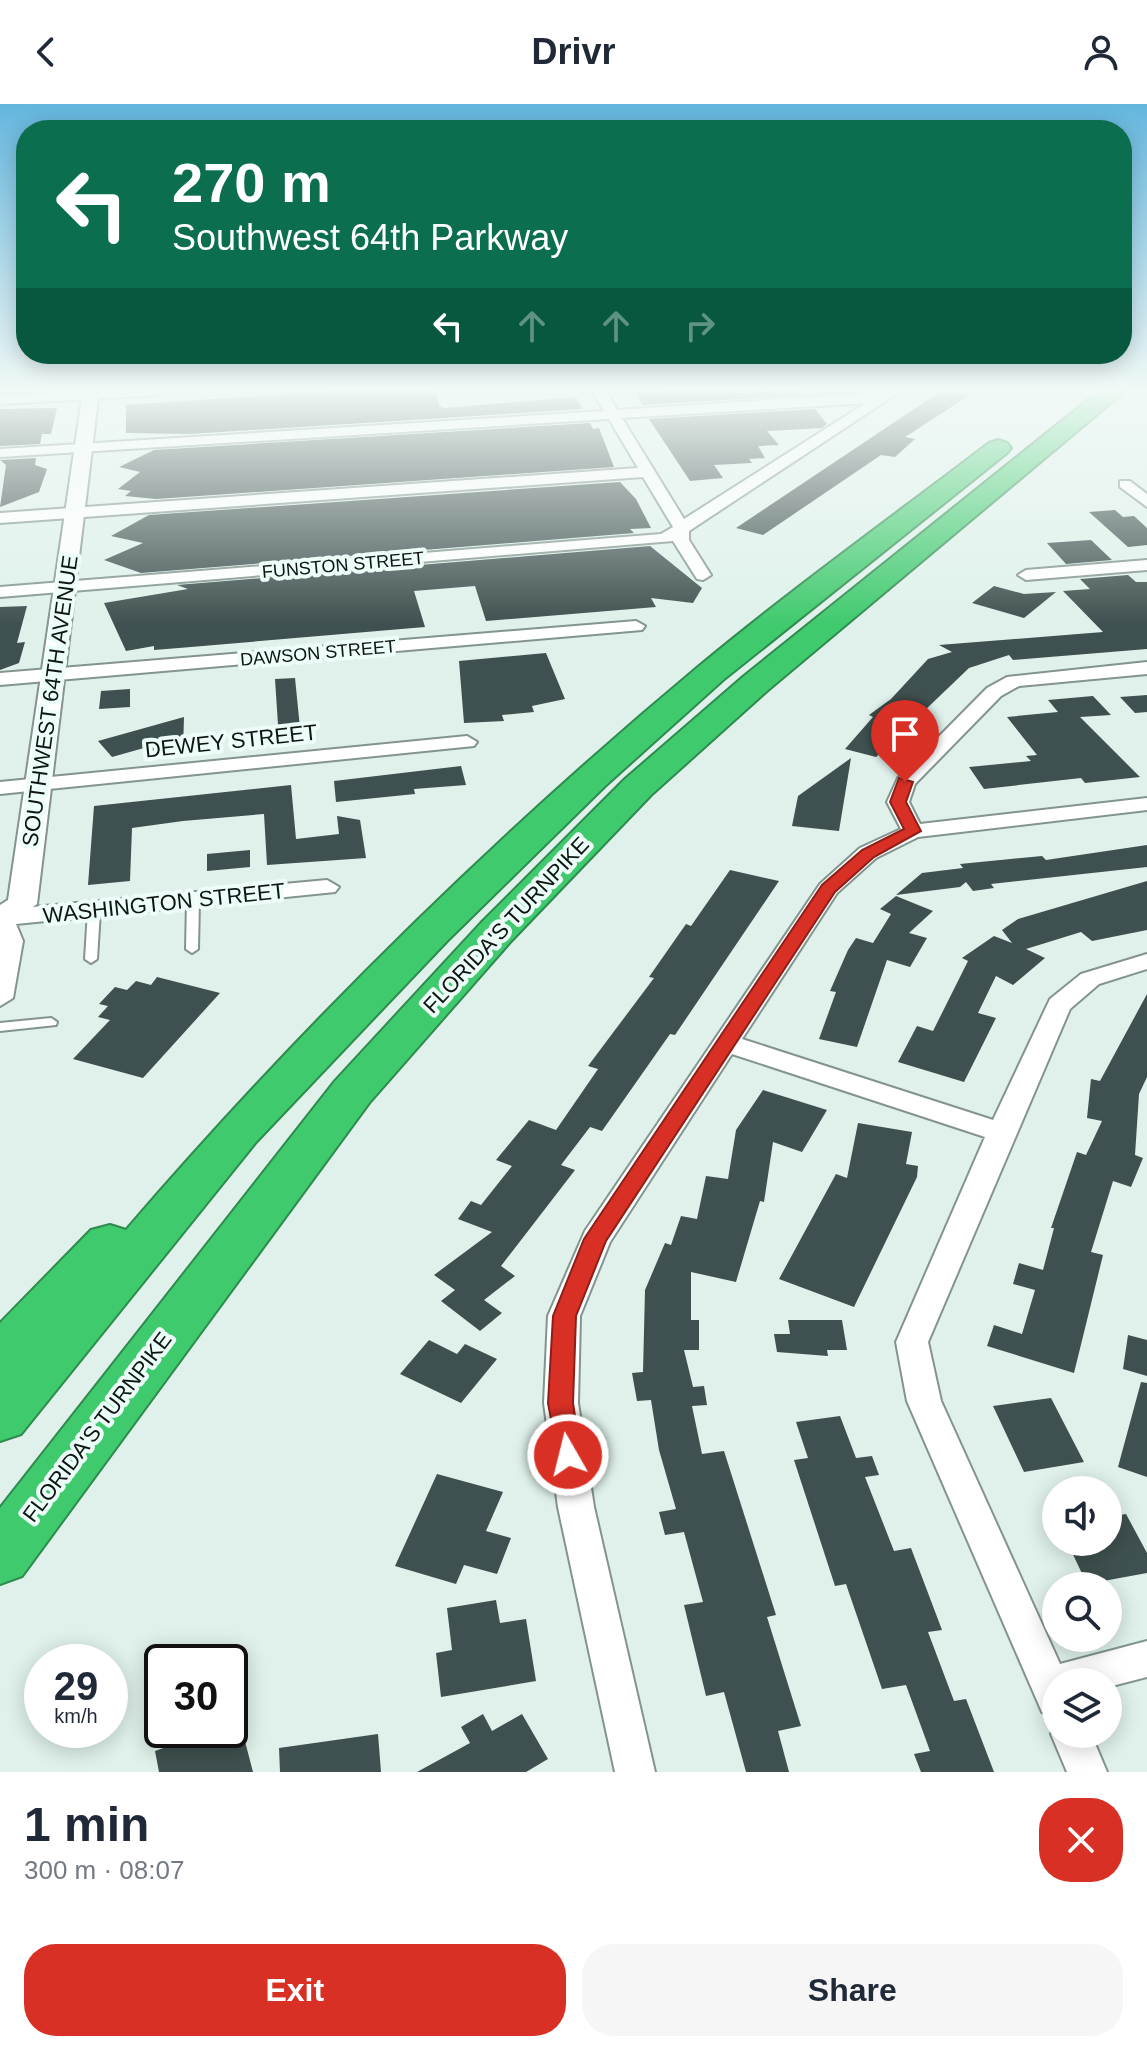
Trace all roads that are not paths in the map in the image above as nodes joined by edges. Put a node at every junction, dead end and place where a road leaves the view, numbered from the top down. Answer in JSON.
{"nodes":[{"id":1,"x":82,"y":469,"type":"edge"},
{"id":2,"x":646,"y":469,"type":"edge"},
{"id":3,"x":775,"y":469,"type":"edge"},
{"id":4,"x":972,"y":469,"type":"edge"},
{"id":5,"x":1018,"y":469,"type":"edge"},
{"id":6,"x":648,"y":472,"type":"junction"},
{"id":7,"x":1125,"y":484,"type":"dead end"},
{"id":8,"x":1147,"y":502,"type":"edge"},
{"id":9,"x":76,"y":514,"type":"junction"},
{"id":10,"x":0,"y":518,"type":"edge"},
{"id":11,"x":681,"y":527,"type":"junction"},
{"id":12,"x":1147,"y":565,"type":"edge"},
{"id":13,"x":703,"y":575,"type":"dead end"},
{"id":14,"x":1026,"y":575,"type":"dead end"},
{"id":15,"x":65,"y":587,"type":"junction"},
{"id":16,"x":0,"y":592,"type":"edge"},
{"id":17,"x":636,"y":626,"type":"dead end"},
{"id":18,"x":1147,"y":668,"type":"edge"},
{"id":19,"x":51,"y":676,"type":"junction"},
{"id":20,"x":0,"y":679,"type":"edge"},
{"id":21,"x":467,"y":742,"type":"dead end"},
{"id":22,"x":39,"y":785,"type":"junction"},
{"id":23,"x":0,"y":788,"type":"edge"},
{"id":24,"x":1147,"y":804,"type":"edge"},
{"id":25,"x":913,"y":831,"type":"junction"},
{"id":26,"x":327,"y":887,"type":"dead end"},
{"id":27,"x":193,"y":901,"type":"junction"},
{"id":28,"x":94,"y":911,"type":"junction"},
{"id":29,"x":1,"y":918,"type":"edge"},
{"id":30,"x":192,"y":949,"type":"dead end"},
{"id":31,"x":91,"y":959,"type":"dead end"},
{"id":32,"x":1147,"y":961,"type":"edge"},
{"id":33,"x":0,"y":998,"type":"edge"},
{"id":34,"x":51,"y":1022,"type":"dead end"},
{"id":35,"x":0,"y":1027,"type":"edge"},
{"id":36,"x":725,"y":1043,"type":"junction"},
{"id":37,"x":239,"y":1130,"type":"junction"},
{"id":38,"x":1001,"y":1132,"type":"junction"},
{"id":39,"x":0,"y":1359,"type":"edge"},
{"id":40,"x":0,"y":1417,"type":"edge"},
{"id":41,"x":0,"y":1556,"type":"edge"},
{"id":42,"x":1147,"y":1659,"type":"edge"},
{"id":43,"x":1046,"y":1668,"type":"edge"},
{"id":44,"x":1117,"y":1668,"type":"edge"},
{"id":45,"x":1077,"y":1748,"type":"edge"},
{"id":46,"x":635,"y":1772,"type":"edge"},
{"id":47,"x":1087,"y":1772,"type":"edge"}],
"edges":[{"from":1,"to":9,"type":"street","name":"SOUTHWEST 64TH AVENUE"},
{"from":2,"to":6,"type":"street"},
{"from":3,"to":11,"type":"street","name":"FUNSTON STREET"},
{"from":4,"to":37,"type":"highway","name":"FLORIDA'S TURNPIKE"},
{"from":5,"to":41,"type":"highway","name":"FLORIDA'S TURNPIKE"},
{"from":6,"to":9,"type":"street"},
{"from":6,"to":11,"type":"street"},
{"from":7,"to":8,"type":"street"},
{"from":9,"to":10,"type":"street"},
{"from":9,"to":15,"type":"street","name":"SOUTHWEST 64TH AVENUE"},
{"from":11,"to":13,"type":"street"},
{"from":11,"to":15,"type":"street","name":"FUNSTON STREET"},
{"from":12,"to":14,"type":"street"},
{"from":15,"to":16,"type":"street","name":"FUNSTON STREET"},
{"from":15,"to":19,"type":"street","name":"SOUTHWEST 64TH AVENUE"},
{"from":17,"to":19,"type":"street","name":"DAWSON STREET"},
{"from":18,"to":25,"type":"street"},
{"from":19,"to":20,"type":"street","name":"DAWSON STREET"},
{"from":19,"to":22,"type":"street","name":"SOUTHWEST 64TH AVENUE"},
{"from":21,"to":22,"type":"street","name":"DEWEY STREET"},
{"from":22,"to":23,"type":"street","name":"DEWEY STREET"},
{"from":22,"to":29,"type":"street","name":"SOUTHWEST 64TH AVENUE"},
{"from":24,"to":25,"type":"street"},
{"from":25,"to":36,"type":"street"},
{"from":26,"to":27,"type":"street","name":"WASHINGTON STREET"},
{"from":27,"to":28,"type":"street","name":"WASHINGTON STREET"},
{"from":27,"to":30,"type":"lane"},
{"from":28,"to":29,"type":"street","name":"WASHINGTON STREET"},
{"from":28,"to":31,"type":"lane"},
{"from":29,"to":33,"type":"street"},
{"from":32,"to":38,"type":"street"},
{"from":34,"to":35,"type":"lane"},
{"from":36,"to":38,"type":"street"},
{"from":36,"to":46,"type":"street"},
{"from":37,"to":39,"type":"highway"},
{"from":37,"to":40,"type":"highway","name":"FLORIDA'S TURNPIKE"},
{"from":38,"to":43,"type":"street"},
{"from":42,"to":44,"type":"street"},
{"from":45,"to":47,"type":"street"}]}
